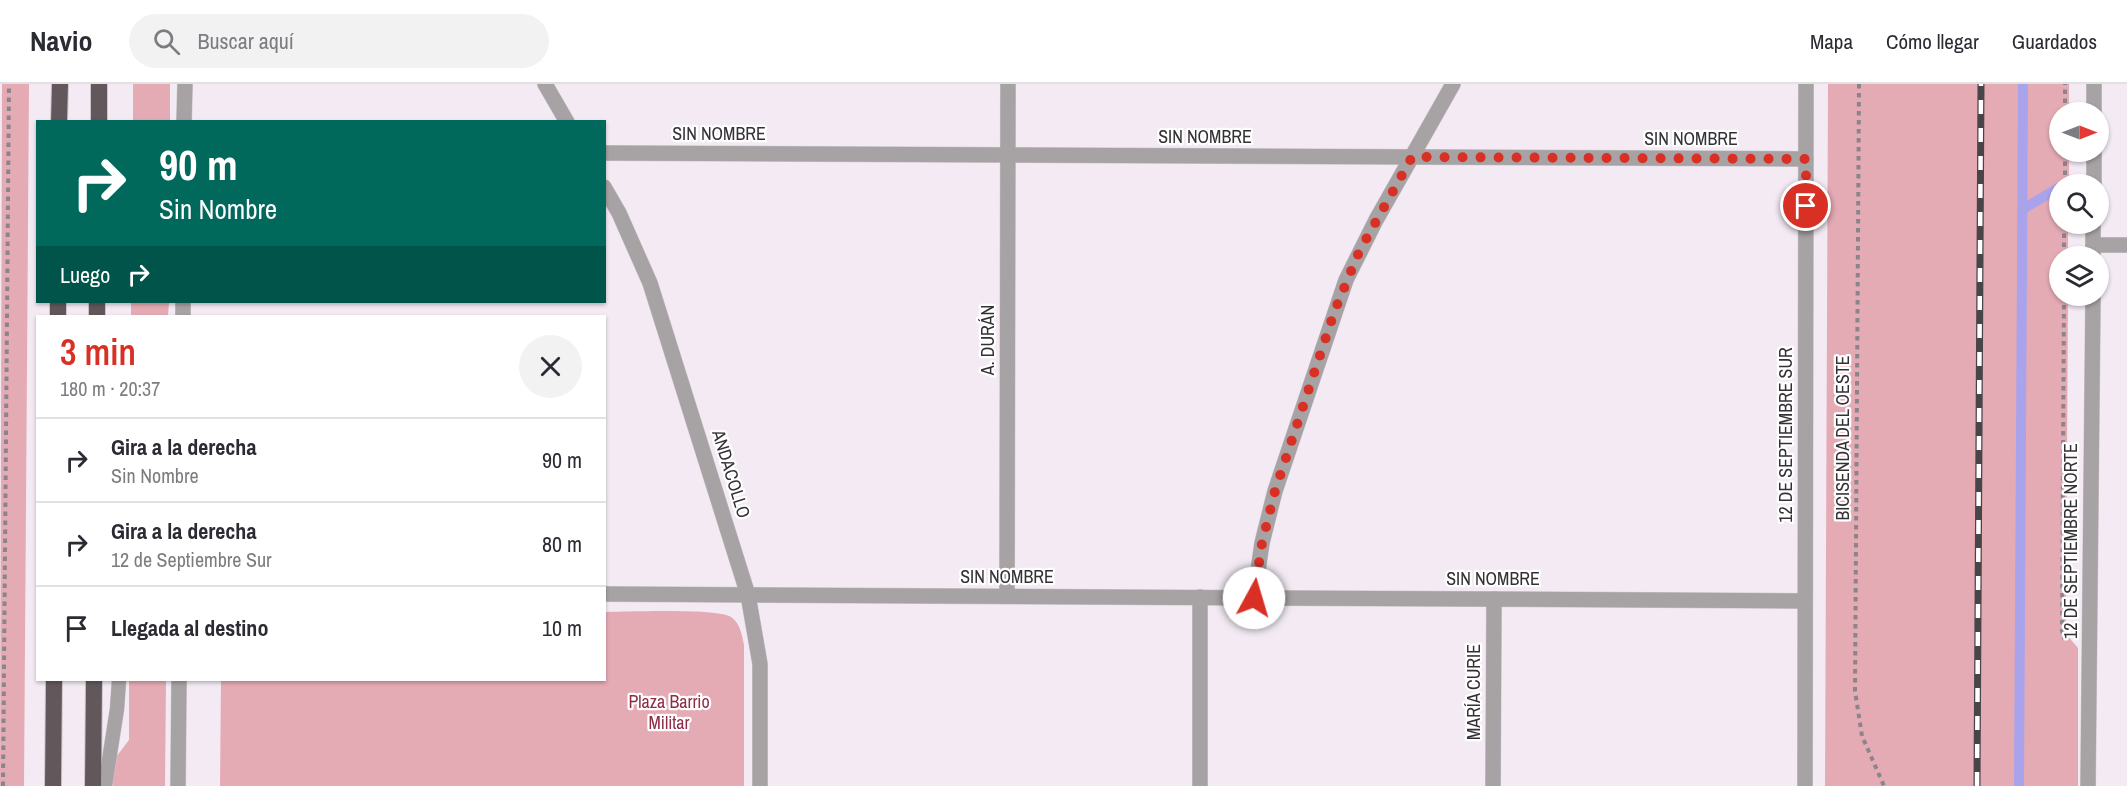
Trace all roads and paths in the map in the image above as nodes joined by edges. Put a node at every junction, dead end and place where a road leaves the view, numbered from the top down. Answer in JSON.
{"nodes":[{"id":1,"x":9,"y":84,"type":"edge"},
{"id":2,"x":60,"y":84,"type":"edge"},
{"id":3,"x":99,"y":84,"type":"edge"},
{"id":4,"x":185,"y":84,"type":"edge"},
{"id":5,"x":545,"y":84,"type":"edge"},
{"id":6,"x":1008,"y":84,"type":"edge"},
{"id":7,"x":1453,"y":84,"type":"edge"},
{"id":8,"x":1806,"y":84,"type":"edge"},
{"id":9,"x":1859,"y":84,"type":"edge"},
{"id":10,"x":2065,"y":84,"type":"edge"},
{"id":11,"x":2094,"y":84,"type":"edge"},
{"id":12,"x":2065,"y":102,"type":"edge"},
{"id":13,"x":2094,"y":102,"type":"edge"},
{"id":14,"x":59,"y":120,"type":"edge"},
{"id":15,"x":99,"y":120,"type":"edge"},
{"id":16,"x":184,"y":120,"type":"edge"},
{"id":17,"x":566,"y":120,"type":"edge"},
{"id":18,"x":606,"y":153,"type":"edge"},
{"id":19,"x":1008,"y":155,"type":"junction"},
{"id":20,"x":1412,"y":157,"type":"junction"},
{"id":21,"x":1806,"y":159,"type":"junction"},
{"id":22,"x":606,"y":190,"type":"edge"},
{"id":23,"x":2127,"y":245,"type":"edge"},
{"id":24,"x":2109,"y":248,"type":"edge"},
{"id":25,"x":2093,"y":306,"type":"edge"},
{"id":26,"x":606,"y":594,"type":"edge"},
{"id":27,"x":748,"y":595,"type":"junction"},
{"id":28,"x":1007,"y":596,"type":"junction"},
{"id":29,"x":1200,"y":597,"type":"junction"},
{"id":30,"x":1254,"y":598,"type":"junction"},
{"id":31,"x":1494,"y":599,"type":"junction"},
{"id":32,"x":1805,"y":601,"type":"junction"},
{"id":33,"x":54,"y":681,"type":"edge"},
{"id":34,"x":94,"y":681,"type":"edge"},
{"id":35,"x":119,"y":681,"type":"edge"},
{"id":36,"x":179,"y":681,"type":"edge"},
{"id":37,"x":3,"y":786,"type":"edge"},
{"id":38,"x":53,"y":786,"type":"edge"},
{"id":39,"x":93,"y":786,"type":"edge"},
{"id":40,"x":105,"y":786,"type":"edge"},
{"id":41,"x":178,"y":786,"type":"edge"},
{"id":42,"x":760,"y":786,"type":"edge"},
{"id":43,"x":1200,"y":786,"type":"edge"},
{"id":44,"x":1493,"y":786,"type":"edge"},
{"id":45,"x":1805,"y":786,"type":"edge"},
{"id":46,"x":1884,"y":786,"type":"edge"},
{"id":47,"x":2088,"y":786,"type":"edge"}],
"edges":[{"from":1,"to":37,"type":"path"},
{"from":2,"to":14,"type":"highway"},
{"from":3,"to":15,"type":"highway"},
{"from":4,"to":16,"type":"street"},
{"from":5,"to":17,"type":"street"},
{"from":6,"to":19,"type":"street","name":"A. DURÁN"},
{"from":7,"to":20,"type":"street"},
{"from":8,"to":21,"type":"street","name":"12 DE SEPTIEMBRE SUR"},
{"from":9,"to":46,"type":"path","name":"BICISENDA DEL OESTE"},
{"from":10,"to":12,"type":"path"},
{"from":11,"to":13,"type":"street"},
{"from":18,"to":19,"type":"street","name":"SIN NOMBRE"},
{"from":19,"to":20,"type":"street","name":"SIN NOMBRE"},
{"from":19,"to":28,"type":"street","name":"A. DURÁN"},
{"from":20,"to":21,"type":"street","name":"SIN NOMBRE"},
{"from":20,"to":30,"type":"street"},
{"from":21,"to":32,"type":"street","name":"12 DE SEPTIEMBRE SUR"},
{"from":22,"to":27,"type":"street","name":"ANDACOLLO"},
{"from":23,"to":24,"type":"street"},
{"from":25,"to":47,"type":"street","name":"12 DE SEPTIEMBRE NORTE"},
{"from":26,"to":27,"type":"street","name":"SIN NOMBRE"},
{"from":27,"to":28,"type":"street","name":"SIN NOMBRE"},
{"from":27,"to":42,"type":"street","name":"ANDACOLLO"},
{"from":28,"to":29,"type":"street","name":"SIN NOMBRE"},
{"from":29,"to":30,"type":"street","name":"SIN NOMBRE"},
{"from":29,"to":43,"type":"street"},
{"from":30,"to":31,"type":"street","name":"SIN NOMBRE"},
{"from":31,"to":32,"type":"street","name":"SIN NOMBRE"},
{"from":31,"to":44,"type":"street","name":"MARÍA CURIE"},
{"from":32,"to":45,"type":"street","name":"12 DE SEPTIEMBRE SUR"},
{"from":33,"to":38,"type":"highway"},
{"from":34,"to":39,"type":"highway"},
{"from":35,"to":40,"type":"lane"},
{"from":36,"to":41,"type":"street"}]}
